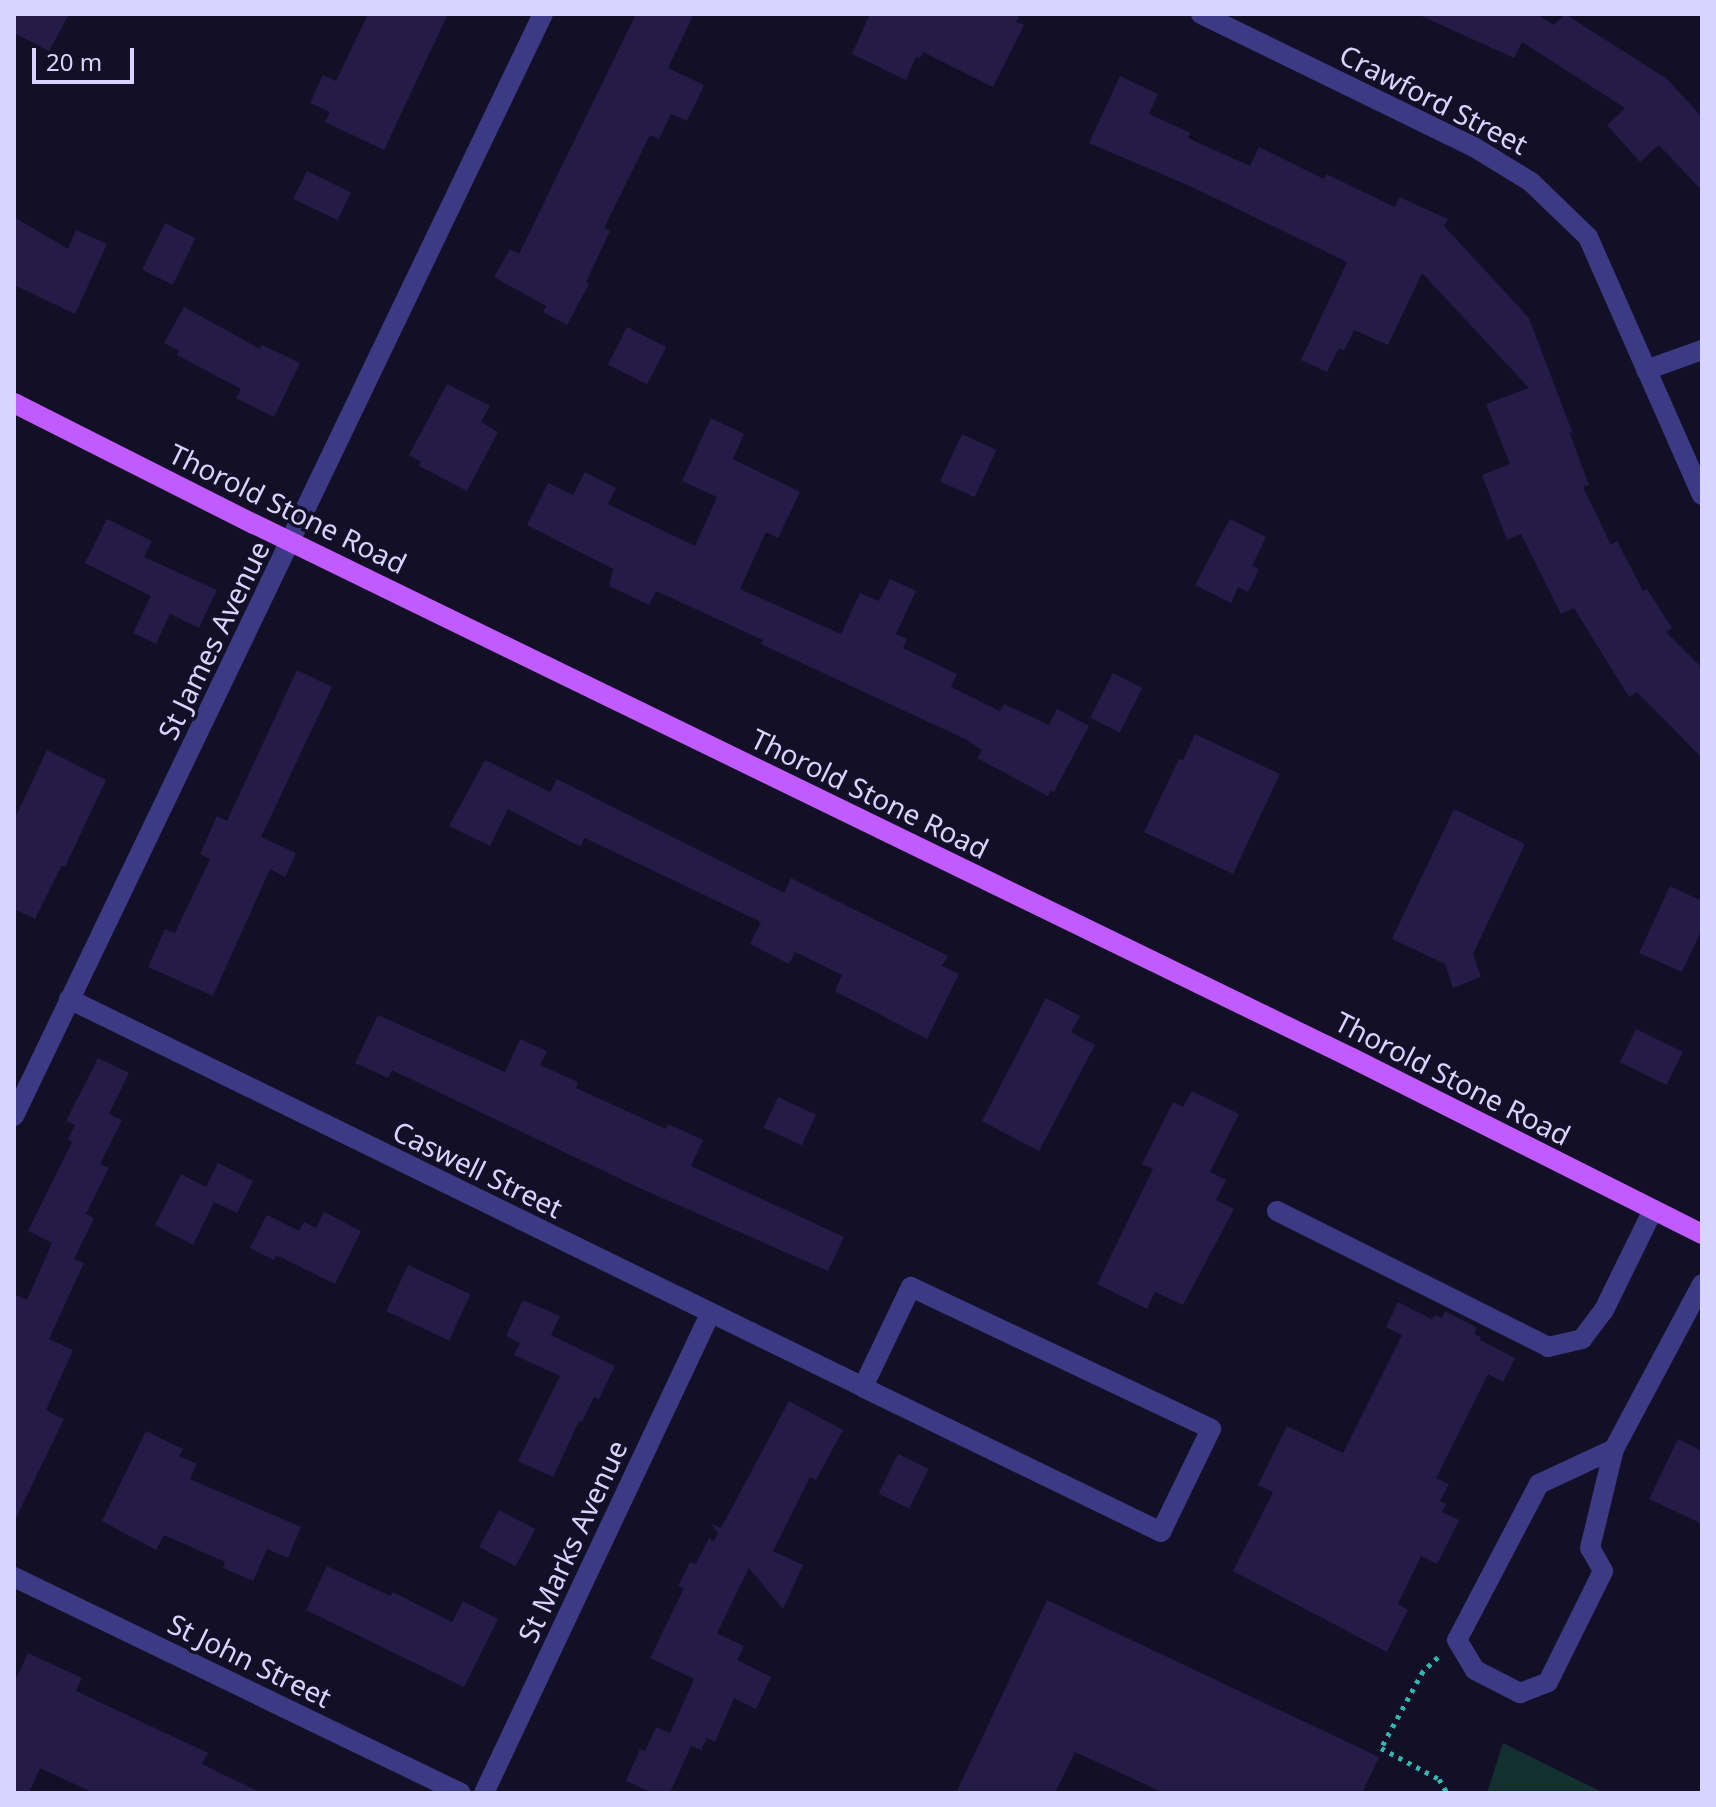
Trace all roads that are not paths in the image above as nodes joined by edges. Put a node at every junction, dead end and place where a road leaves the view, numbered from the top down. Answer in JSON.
{"nodes":[{"id":1,"x":543,"y":14,"type":"edge"},
{"id":2,"x":1201,"y":14,"type":"edge"},
{"id":3,"x":1702,"y":350,"type":"edge"},
{"id":4,"x":1646,"y":370,"type":"junction"},
{"id":5,"x":14,"y":403,"type":"edge"},
{"id":6,"x":1702,"y":495,"type":"edge"},
{"id":7,"x":291,"y":541,"type":"junction"},
{"id":8,"x":69,"y":999,"type":"junction"},
{"id":9,"x":14,"y":1116,"type":"edge"},
{"id":10,"x":1653,"y":1210,"type":"junction"},
{"id":11,"x":1277,"y":1211,"type":"dead end"},
{"id":12,"x":1702,"y":1234,"type":"edge"},
{"id":13,"x":1702,"y":1284,"type":"edge"},
{"id":14,"x":710,"y":1314,"type":"junction"},
{"id":15,"x":863,"y":1387,"type":"junction"},
{"id":16,"x":1614,"y":1449,"type":"junction"},
{"id":17,"x":14,"y":1577,"type":"edge"},
{"id":18,"x":461,"y":1793,"type":"edge"},
{"id":19,"x":484,"y":1793,"type":"edge"}],
"edges":[{"from":1,"to":7,"type":"street","name":"St James Avenue"},
{"from":2,"to":4,"type":"street","name":"Crawford Street"},
{"from":3,"to":4,"type":"street"},
{"from":4,"to":6,"type":"street","name":"Crawford Street"},
{"from":5,"to":7,"type":"main road","name":"Thorold Stone Road"},
{"from":7,"to":8,"type":"street","name":"St James Avenue"},
{"from":7,"to":10,"type":"main road","name":"Thorold Stone Road"},
{"from":8,"to":9,"type":"street","name":"St James Avenue"},
{"from":8,"to":14,"type":"street","name":"Caswell Street"},
{"from":10,"to":11,"type":"street"},
{"from":10,"to":12,"type":"main road","name":"Thorold Stone Road"},
{"from":13,"to":16,"type":"street"},
{"from":14,"to":15,"type":"street","name":"Caswell Street"},
{"from":14,"to":19,"type":"street","name":"St Marks Avenue"},
{"from":15,"to":15,"type":"street","name":"Caswell Street"},
{"from":16,"to":16,"type":"street"},
{"from":17,"to":18,"type":"street","name":"St John Street"}]}
